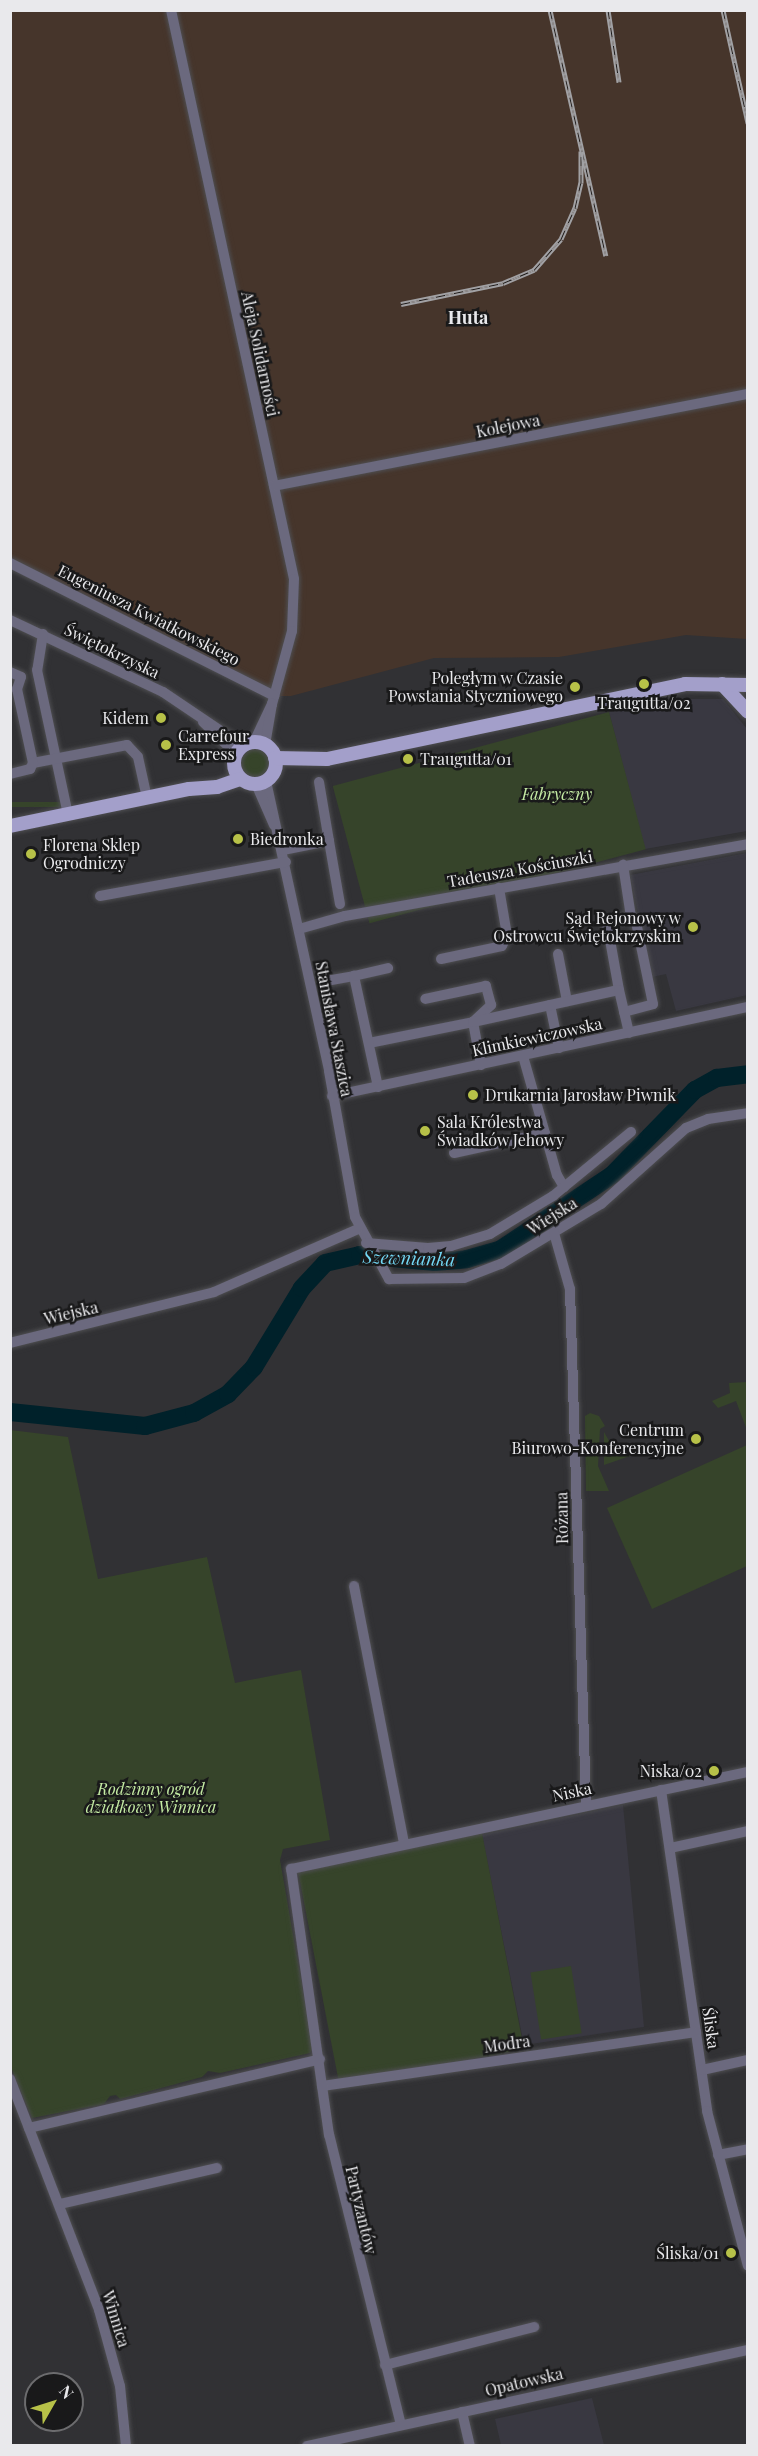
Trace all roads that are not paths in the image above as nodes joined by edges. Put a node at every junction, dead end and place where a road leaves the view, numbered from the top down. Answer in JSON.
{"nodes":[{"id":1,"x":171,"y":10,"type":"edge"},
{"id":2,"x":747,"y":394,"type":"edge"},
{"id":3,"x":274,"y":486,"type":"junction"},
{"id":4,"x":10,"y":563,"type":"edge"},
{"id":5,"x":10,"y":620,"type":"edge"},
{"id":6,"x":43,"y":634,"type":"junction"},
{"id":7,"x":37,"y":670,"type":"junction"},
{"id":8,"x":10,"y":672,"type":"edge"},
{"id":9,"x":21,"y":677,"type":"junction"},
{"id":10,"x":722,"y":684,"type":"junction"},
{"id":11,"x":747,"y":685,"type":"edge"},
{"id":12,"x":10,"y":688,"type":"edge"},
{"id":13,"x":273,"y":700,"type":"junction"},
{"id":14,"x":747,"y":712,"type":"edge"},
{"id":15,"x":249,"y":747,"type":"junction"},
{"id":16,"x":56,"y":759,"type":"junction"},
{"id":17,"x":33,"y":763,"type":"junction"},
{"id":18,"x":268,"y":773,"type":"junction"},
{"id":19,"x":10,"y":774,"type":"edge"},
{"id":20,"x":238,"y":774,"type":"junction"},
{"id":21,"x":319,"y":782,"type":"dead end"},
{"id":22,"x":147,"y":798,"type":"junction"},
{"id":23,"x":68,"y":814,"type":"junction"},
{"id":24,"x":10,"y":826,"type":"edge"},
{"id":25,"x":328,"y":841,"type":"junction"},
{"id":26,"x":747,"y":844,"type":"edge"},
{"id":27,"x":283,"y":850,"type":"junction"},
{"id":28,"x":286,"y":862,"type":"junction"},
{"id":29,"x":623,"y":865,"type":"junction"},
{"id":30,"x":499,"y":888,"type":"junction"},
{"id":31,"x":100,"y":896,"type":"dead end"},
{"id":32,"x":340,"y":904,"type":"dead end"},
{"id":33,"x":631,"y":917,"type":"junction"},
{"id":34,"x":299,"y":928,"type":"junction"},
{"id":35,"x":558,"y":954,"type":"dead end"},
{"id":36,"x":441,"y":959,"type":"dead end"},
{"id":37,"x":388,"y":968,"type":"dead end"},
{"id":38,"x":354,"y":976,"type":"junction"},
{"id":39,"x":326,"y":981,"type":"dead end"},
{"id":40,"x":619,"y":990,"type":"junction"},
{"id":41,"x":425,"y":999,"type":"dead end"},
{"id":42,"x":567,"y":1001,"type":"junction"},
{"id":43,"x":550,"y":1005,"type":"junction"},
{"id":44,"x":747,"y":1007,"type":"edge"},
{"id":45,"x":624,"y":1012,"type":"junction"},
{"id":46,"x":473,"y":1022,"type":"junction"},
{"id":47,"x":629,"y":1033,"type":"junction"},
{"id":48,"x":369,"y":1043,"type":"junction"},
{"id":49,"x":559,"y":1048,"type":"junction"},
{"id":50,"x":523,"y":1056,"type":"junction"},
{"id":51,"x":481,"y":1065,"type":"junction"},
{"id":52,"x":378,"y":1087,"type":"junction"},
{"id":53,"x":332,"y":1096,"type":"junction"},
{"id":54,"x":747,"y":1113,"type":"edge"},
{"id":55,"x":631,"y":1132,"type":"dead end"},
{"id":56,"x":545,"y":1133,"type":"junction"},
{"id":57,"x":454,"y":1153,"type":"dead end"},
{"id":58,"x":564,"y":1187,"type":"junction"},
{"id":59,"x":358,"y":1229,"type":"junction"},
{"id":60,"x":555,"y":1233,"type":"junction"},
{"id":61,"x":366,"y":1243,"type":"junction"},
{"id":62,"x":10,"y":1343,"type":"edge"},
{"id":63,"x":354,"y":1586,"type":"dead end"},
{"id":64,"x":747,"y":1772,"type":"edge"},
{"id":65,"x":662,"y":1790,"type":"junction"},
{"id":66,"x":586,"y":1804,"type":"junction"},
{"id":67,"x":747,"y":1831,"type":"edge"},
{"id":68,"x":404,"y":1844,"type":"junction"},
{"id":69,"x":670,"y":1848,"type":"junction"},
{"id":70,"x":291,"y":1869,"type":"joint"},
{"id":71,"x":696,"y":2032,"type":"junction"},
{"id":72,"x":320,"y":2060,"type":"junction"},
{"id":73,"x":747,"y":2060,"type":"edge"},
{"id":74,"x":702,"y":2070,"type":"junction"},
{"id":75,"x":10,"y":2079,"type":"edge"},
{"id":76,"x":322,"y":2086,"type":"junction"},
{"id":77,"x":29,"y":2128,"type":"junction"},
{"id":78,"x":747,"y":2149,"type":"edge"},
{"id":79,"x":718,"y":2155,"type":"junction"},
{"id":80,"x":217,"y":2168,"type":"dead end"},
{"id":81,"x":60,"y":2204,"type":"junction"},
{"id":82,"x":747,"y":2266,"type":"edge"},
{"id":83,"x":534,"y":2327,"type":"dead end"},
{"id":84,"x":747,"y":2350,"type":"edge"},
{"id":85,"x":385,"y":2365,"type":"junction"},
{"id":86,"x":462,"y":2412,"type":"junction"},
{"id":87,"x":401,"y":2425,"type":"junction"},
{"id":88,"x":126,"y":2445,"type":"edge"},
{"id":89,"x":307,"y":2445,"type":"edge"},
{"id":90,"x":470,"y":2445,"type":"edge"}],
"edges":[{"from":1,"to":3,"type":"street","name":"Aleja Solidarności"},
{"from":2,"to":3,"type":"street","name":"Kolejowa"},
{"from":3,"to":13,"type":"street","name":"Aleja Solidarności"},
{"from":4,"to":13,"type":"street","name":"Eugeniusza Kwiatkowskiego"},
{"from":5,"to":6,"type":"street","name":"Świętokrzyska"},
{"from":6,"to":7,"type":"street"},
{"from":6,"to":15,"type":"street","name":"Świętokrzyska"},
{"from":7,"to":9,"type":"street"},
{"from":7,"to":16,"type":"street"},
{"from":8,"to":9,"type":"street"},
{"from":9,"to":12,"type":"street"},
{"from":9,"to":17,"type":"street"},
{"from":10,"to":11,"type":"main road"},
{"from":10,"to":14,"type":"main road"},
{"from":10,"to":18,"type":"main road"},
{"from":13,"to":15,"type":"street","name":"Aleja Solidarności"},
{"from":15,"to":18,"type":"main road"},
{"from":15,"to":20,"type":"main road"},
{"from":16,"to":17,"type":"street"},
{"from":16,"to":22,"type":"street"},
{"from":16,"to":23,"type":"street"},
{"from":17,"to":19,"type":"street"},
{"from":18,"to":20,"type":"main road"},
{"from":18,"to":27,"type":"street","name":"Stanisława Staszica"},
{"from":20,"to":22,"type":"main road"},
{"from":21,"to":25,"type":"street"},
{"from":22,"to":23,"type":"main road"},
{"from":23,"to":24,"type":"main road"},
{"from":25,"to":27,"type":"street"},
{"from":25,"to":32,"type":"street"},
{"from":26,"to":29,"type":"street","name":"Tadeusza Kościuszki"},
{"from":27,"to":28,"type":"street","name":"Stanisława Staszica"},
{"from":28,"to":31,"type":"street"},
{"from":28,"to":34,"type":"street","name":"Stanisława Staszica"},
{"from":29,"to":30,"type":"street","name":"Tadeusza Kościuszki"},
{"from":29,"to":33,"type":"street"},
{"from":30,"to":34,"type":"street","name":"Tadeusza Kościuszki"},
{"from":30,"to":36,"type":"street"},
{"from":33,"to":40,"type":"street"},
{"from":33,"to":45,"type":"street"},
{"from":34,"to":53,"type":"street","name":"Stanisława Staszica"},
{"from":35,"to":42,"type":"street"},
{"from":37,"to":38,"type":"street"},
{"from":38,"to":39,"type":"street"},
{"from":38,"to":48,"type":"street"},
{"from":40,"to":42,"type":"street"},
{"from":40,"to":45,"type":"street"},
{"from":41,"to":46,"type":"street"},
{"from":42,"to":43,"type":"street"},
{"from":43,"to":46,"type":"street"},
{"from":43,"to":49,"type":"street"},
{"from":44,"to":47,"type":"street","name":"Klimkiewiczowska"},
{"from":45,"to":47,"type":"street"},
{"from":46,"to":48,"type":"street"},
{"from":46,"to":51,"type":"street"},
{"from":47,"to":49,"type":"street","name":"Klimkiewiczowska"},
{"from":48,"to":52,"type":"street"},
{"from":49,"to":50,"type":"street","name":"Klimkiewiczowska"},
{"from":50,"to":51,"type":"street","name":"Klimkiewiczowska"},
{"from":50,"to":56,"type":"street"},
{"from":51,"to":52,"type":"street","name":"Klimkiewiczowska"},
{"from":52,"to":53,"type":"street","name":"Klimkiewiczowska"},
{"from":53,"to":59,"type":"street","name":"Stanisława Staszica"},
{"from":54,"to":60,"type":"street","name":"Wiejska"},
{"from":55,"to":58,"type":"street","name":"Wiejska"},
{"from":56,"to":57,"type":"street"},
{"from":56,"to":58,"type":"street"},
{"from":58,"to":61,"type":"street","name":"Wiejska"},
{"from":59,"to":61,"type":"street","name":"Wiejska"},
{"from":59,"to":62,"type":"street","name":"Wiejska"},
{"from":60,"to":61,"type":"street","name":"Wiejska"},
{"from":60,"to":66,"type":"street","name":"Różana"},
{"from":63,"to":68,"type":"street"},
{"from":64,"to":65,"type":"street","name":"Niska"},
{"from":65,"to":66,"type":"street","name":"Niska"},
{"from":65,"to":69,"type":"street","name":"Śliska"},
{"from":66,"to":68,"type":"street","name":"Niska"},
{"from":67,"to":69,"type":"street"},
{"from":68,"to":70,"type":"street","name":"Niska"},
{"from":69,"to":71,"type":"street","name":"Śliska"},
{"from":70,"to":72,"type":"street","name":"Partyzantów"},
{"from":71,"to":74,"type":"street","name":"Śliska"},
{"from":71,"to":76,"type":"street","name":"Modra"},
{"from":72,"to":76,"type":"street","name":"Partyzantów"},
{"from":72,"to":77,"type":"street"},
{"from":73,"to":74,"type":"street"},
{"from":74,"to":79,"type":"street","name":"Śliska"},
{"from":75,"to":77,"type":"street","name":"Winnica"},
{"from":76,"to":85,"type":"street","name":"Partyzantów"},
{"from":77,"to":81,"type":"street","name":"Winnica"},
{"from":78,"to":79,"type":"street"},
{"from":79,"to":82,"type":"street","name":"Śliska"},
{"from":80,"to":81,"type":"street"},
{"from":81,"to":88,"type":"street","name":"Winnica"},
{"from":83,"to":85,"type":"street"},
{"from":84,"to":86,"type":"street","name":"Opatowska"},
{"from":85,"to":87,"type":"street","name":"Partyzantów"},
{"from":86,"to":87,"type":"street","name":"Opatowska"},
{"from":86,"to":90,"type":"street"},
{"from":87,"to":89,"type":"street","name":"Opatowska"}]}
